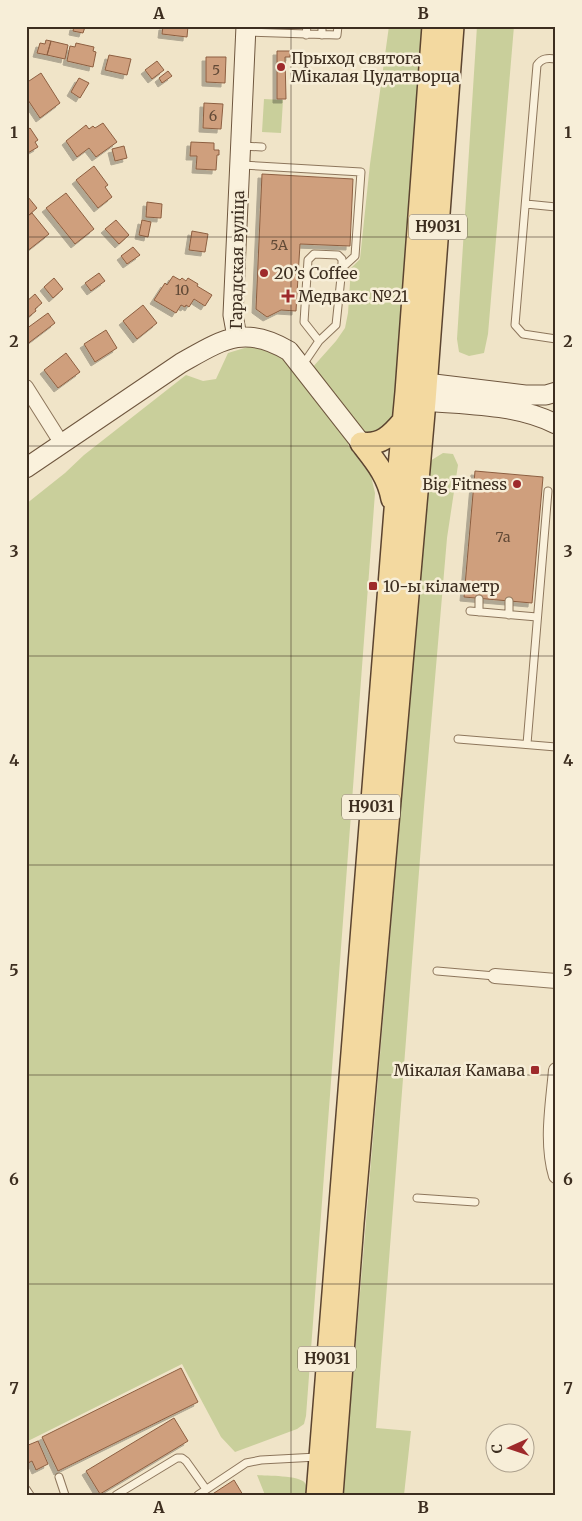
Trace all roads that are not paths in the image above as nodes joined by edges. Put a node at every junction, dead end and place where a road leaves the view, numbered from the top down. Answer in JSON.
{"nodes":[{"id":1,"x":307,"y":26,"type":"edge"},
{"id":2,"x":322,"y":26,"type":"edge"},
{"id":3,"x":338,"y":26,"type":"edge"},
{"id":4,"x":433,"y":26,"type":"edge"},
{"id":5,"x":453,"y":26,"type":"edge"},
{"id":6,"x":246,"y":29,"type":"edge"},
{"id":7,"x":306,"y":35,"type":"junction"},
{"id":8,"x":322,"y":35,"type":"junction"},
{"id":9,"x":556,"y":58,"type":"edge"},
{"id":10,"x":262,"y":147,"type":"dead end"},
{"id":11,"x":239,"y":155,"type":"junction"},
{"id":12,"x":526,"y":204,"type":"junction"},
{"id":13,"x":556,"y":207,"type":"edge"},
{"id":14,"x":342,"y":268,"type":"junction"},
{"id":15,"x":237,"y":337,"type":"junction"},
{"id":16,"x":556,"y":339,"type":"edge"},
{"id":17,"x":319,"y":341,"type":"junction"},
{"id":18,"x":302,"y":366,"type":"junction"},
{"id":19,"x":26,"y":387,"type":"edge"},
{"id":20,"x":406,"y":392,"type":"junction"},
{"id":21,"x":426,"y":392,"type":"junction"},
{"id":22,"x":556,"y":392,"type":"edge"},
{"id":23,"x":403,"y":421,"type":"junction"},
{"id":24,"x":556,"y":424,"type":"edge"},
{"id":25,"x":361,"y":443,"type":"junction"},
{"id":26,"x":62,"y":444,"type":"junction"},
{"id":27,"x":26,"y":468,"type":"edge"},
{"id":28,"x":548,"y":491,"type":"dead end"},
{"id":29,"x":395,"y":510,"type":"junction"},
{"id":30,"x":479,"y":599,"type":"dead end"},
{"id":31,"x":509,"y":601,"type":"dead end"},
{"id":32,"x":470,"y":611,"type":"dead end"},
{"id":33,"x":479,"y":612,"type":"junction"},
{"id":34,"x":509,"y":615,"type":"junction"},
{"id":35,"x":537,"y":617,"type":"junction"},
{"id":36,"x":458,"y":739,"type":"dead end"},
{"id":37,"x":527,"y":744,"type":"junction"},
{"id":38,"x":556,"y":747,"type":"edge"},
{"id":39,"x":437,"y":971,"type":"dead end"},
{"id":40,"x":495,"y":976,"type":"joint"},
{"id":41,"x":556,"y":981,"type":"edge"},
{"id":42,"x":556,"y":1070,"type":"edge"},
{"id":43,"x":556,"y":1176,"type":"edge"},
{"id":44,"x":417,"y":1198,"type":"dead end"},
{"id":45,"x":475,"y":1202,"type":"dead end"},
{"id":46,"x":327,"y":1458,"type":"junction"},
{"id":47,"x":59,"y":1477,"type":"dead end"},
{"id":48,"x":26,"y":1489,"type":"edge"},
{"id":49,"x":206,"y":1489,"type":"junction"},
{"id":50,"x":30,"y":1495,"type":"edge"},
{"id":51,"x":65,"y":1495,"type":"edge"},
{"id":52,"x":116,"y":1495,"type":"edge"},
{"id":53,"x":198,"y":1495,"type":"edge"},
{"id":54,"x":317,"y":1495,"type":"edge"},
{"id":55,"x":332,"y":1495,"type":"edge"}],
"edges":[{"from":1,"to":7,"type":"lane"},
{"from":2,"to":8,"type":"lane"},
{"from":3,"to":8,"type":"lane"},
{"from":4,"to":20,"type":"main road","number":"Н9031"},
{"from":5,"to":21,"type":"main road","number":"Н9031"},
{"from":6,"to":7,"type":"lane"},
{"from":6,"to":11,"type":"street","name":"Гарадская вуліца"},
{"from":7,"to":8,"type":"lane"},
{"from":9,"to":12,"type":"lane"},
{"from":10,"to":11,"type":"lane"},
{"from":11,"to":14,"type":"lane"},
{"from":11,"to":15,"type":"street","name":"Гарадская вуліца"},
{"from":12,"to":13,"type":"lane"},
{"from":12,"to":16,"type":"lane"},
{"from":14,"to":17,"type":"lane"},
{"from":14,"to":17,"type":"lane"},
{"from":15,"to":18,"type":"street"},
{"from":15,"to":26,"type":"street","name":"Гарадская вуліца"},
{"from":17,"to":18,"type":"lane"},
{"from":18,"to":25,"type":"street"},
{"from":19,"to":26,"type":"street"},
{"from":20,"to":21,"type":"street"},
{"from":20,"to":23,"type":"main road","number":"Н9031"},
{"from":21,"to":22,"type":"street"},
{"from":21,"to":24,"type":"street"},
{"from":21,"to":46,"type":"main road","number":"Н9031"},
{"from":23,"to":25,"type":"main road"},
{"from":23,"to":29,"type":"main road","number":"Н9031"},
{"from":25,"to":29,"type":"main road"},
{"from":26,"to":27,"type":"street","name":"Гарадская вуліца"},
{"from":28,"to":35,"type":"lane"},
{"from":29,"to":46,"type":"main road","number":"Н9031"},
{"from":30,"to":33,"type":"lane"},
{"from":31,"to":34,"type":"lane"},
{"from":32,"to":33,"type":"lane"},
{"from":33,"to":34,"type":"lane"},
{"from":34,"to":35,"type":"lane"},
{"from":35,"to":37,"type":"lane"},
{"from":36,"to":37,"type":"lane"},
{"from":37,"to":38,"type":"lane"},
{"from":39,"to":40,"type":"lane"},
{"from":40,"to":41,"type":"street"},
{"from":42,"to":43,"type":"street"},
{"from":44,"to":45,"type":"lane"},
{"from":46,"to":49,"type":"lane"},
{"from":46,"to":54,"type":"main road","number":"Н9031"},
{"from":46,"to":55,"type":"main road","number":"Н9031"},
{"from":47,"to":51,"type":"lane"},
{"from":48,"to":50,"type":"lane"},
{"from":49,"to":52,"type":"lane"},
{"from":49,"to":53,"type":"lane"}]}
